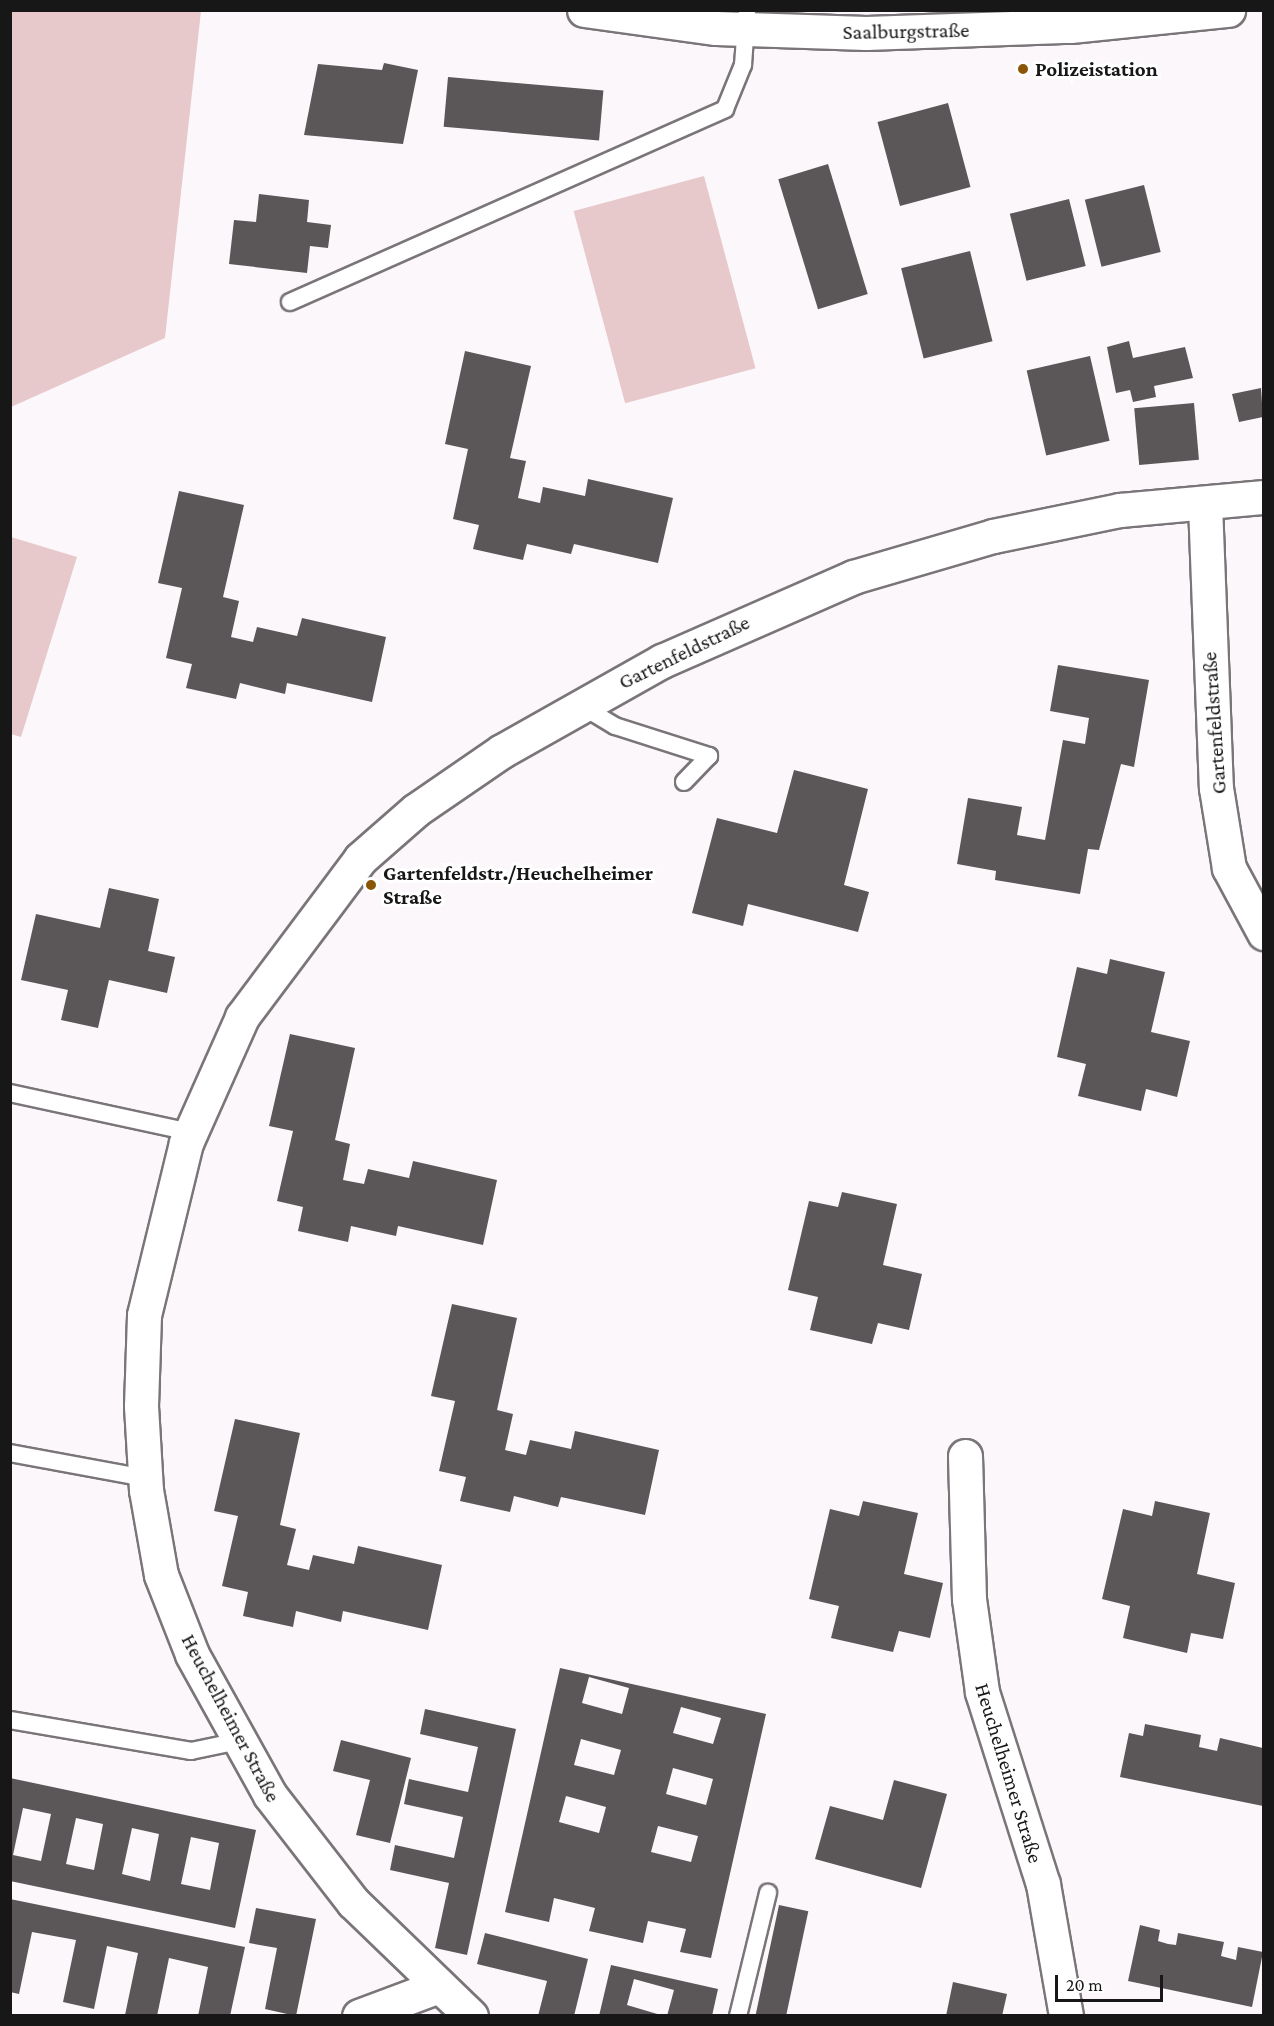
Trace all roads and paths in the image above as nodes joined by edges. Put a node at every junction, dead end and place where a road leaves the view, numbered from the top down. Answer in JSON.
{"nodes":[{"id":1,"x":584,"y":10,"type":"edge"},
{"id":2,"x":1228,"y":10,"type":"edge"},
{"id":3,"x":1069,"y":18,"type":"edge"},
{"id":4,"x":747,"y":20,"type":"edge"},
{"id":5,"x":866,"y":22,"type":"edge"},
{"id":6,"x":290,"y":302,"type":"dead end"},
{"id":7,"x":1263,"y":497,"type":"edge"},
{"id":8,"x":1205,"y":504,"type":"junction"},
{"id":9,"x":580,"y":705,"type":"junction"},
{"id":10,"x":684,"y":782,"type":"dead end"},
{"id":11,"x":1263,"y":933,"type":"edge"},
{"id":12,"x":262,"y":985,"type":"joint"},
{"id":13,"x":10,"y":1093,"type":"edge"},
{"id":14,"x":190,"y":1132,"type":"junction"},
{"id":15,"x":10,"y":1453,"type":"edge"},
{"id":16,"x":965,"y":1456,"type":"dead end"},
{"id":17,"x":145,"y":1478,"type":"junction"},
{"id":18,"x":10,"y":1720,"type":"edge"},
{"id":19,"x":239,"y":1741,"type":"junction"},
{"id":20,"x":768,"y":1893,"type":"dead end"},
{"id":21,"x":439,"y":1986,"type":"junction"},
{"id":22,"x":359,"y":2016,"type":"edge"},
{"id":23,"x":471,"y":2016,"type":"edge"},
{"id":24,"x":738,"y":2016,"type":"edge"},
{"id":25,"x":1066,"y":2016,"type":"edge"}],
"edges":[{"from":1,"to":4,"type":"street","name":"Saalburgstraße"},
{"from":2,"to":3,"type":"street","name":"Saalburgstraße"},
{"from":3,"to":5,"type":"street","name":"Saalburgstraße"},
{"from":4,"to":5,"type":"street","name":"Saalburgstraße"},
{"from":4,"to":6,"type":"lane"},
{"from":7,"to":8,"type":"street","name":"Gartenfeldstraße"},
{"from":8,"to":9,"type":"street","name":"Gartenfeldstraße"},
{"from":8,"to":11,"type":"street","name":"Gartenfeldstraße"},
{"from":9,"to":10,"type":"lane"},
{"from":9,"to":12,"type":"street","name":"Gartenfeldstraße"},
{"from":12,"to":14,"type":"street","name":"Heuchelheimer Straße"},
{"from":13,"to":14,"type":"lane"},
{"from":14,"to":17,"type":"street","name":"Heuchelheimer Straße"},
{"from":15,"to":17,"type":"lane"},
{"from":16,"to":25,"type":"street","name":"Heuchelheimer Straße"},
{"from":17,"to":19,"type":"street","name":"Heuchelheimer Straße"},
{"from":18,"to":19,"type":"lane"},
{"from":19,"to":21,"type":"street","name":"Heuchelheimer Straße"},
{"from":20,"to":24,"type":"lane"},
{"from":21,"to":22,"type":"street"},
{"from":21,"to":23,"type":"street","name":"Heuchelheimer Straße"}]}
